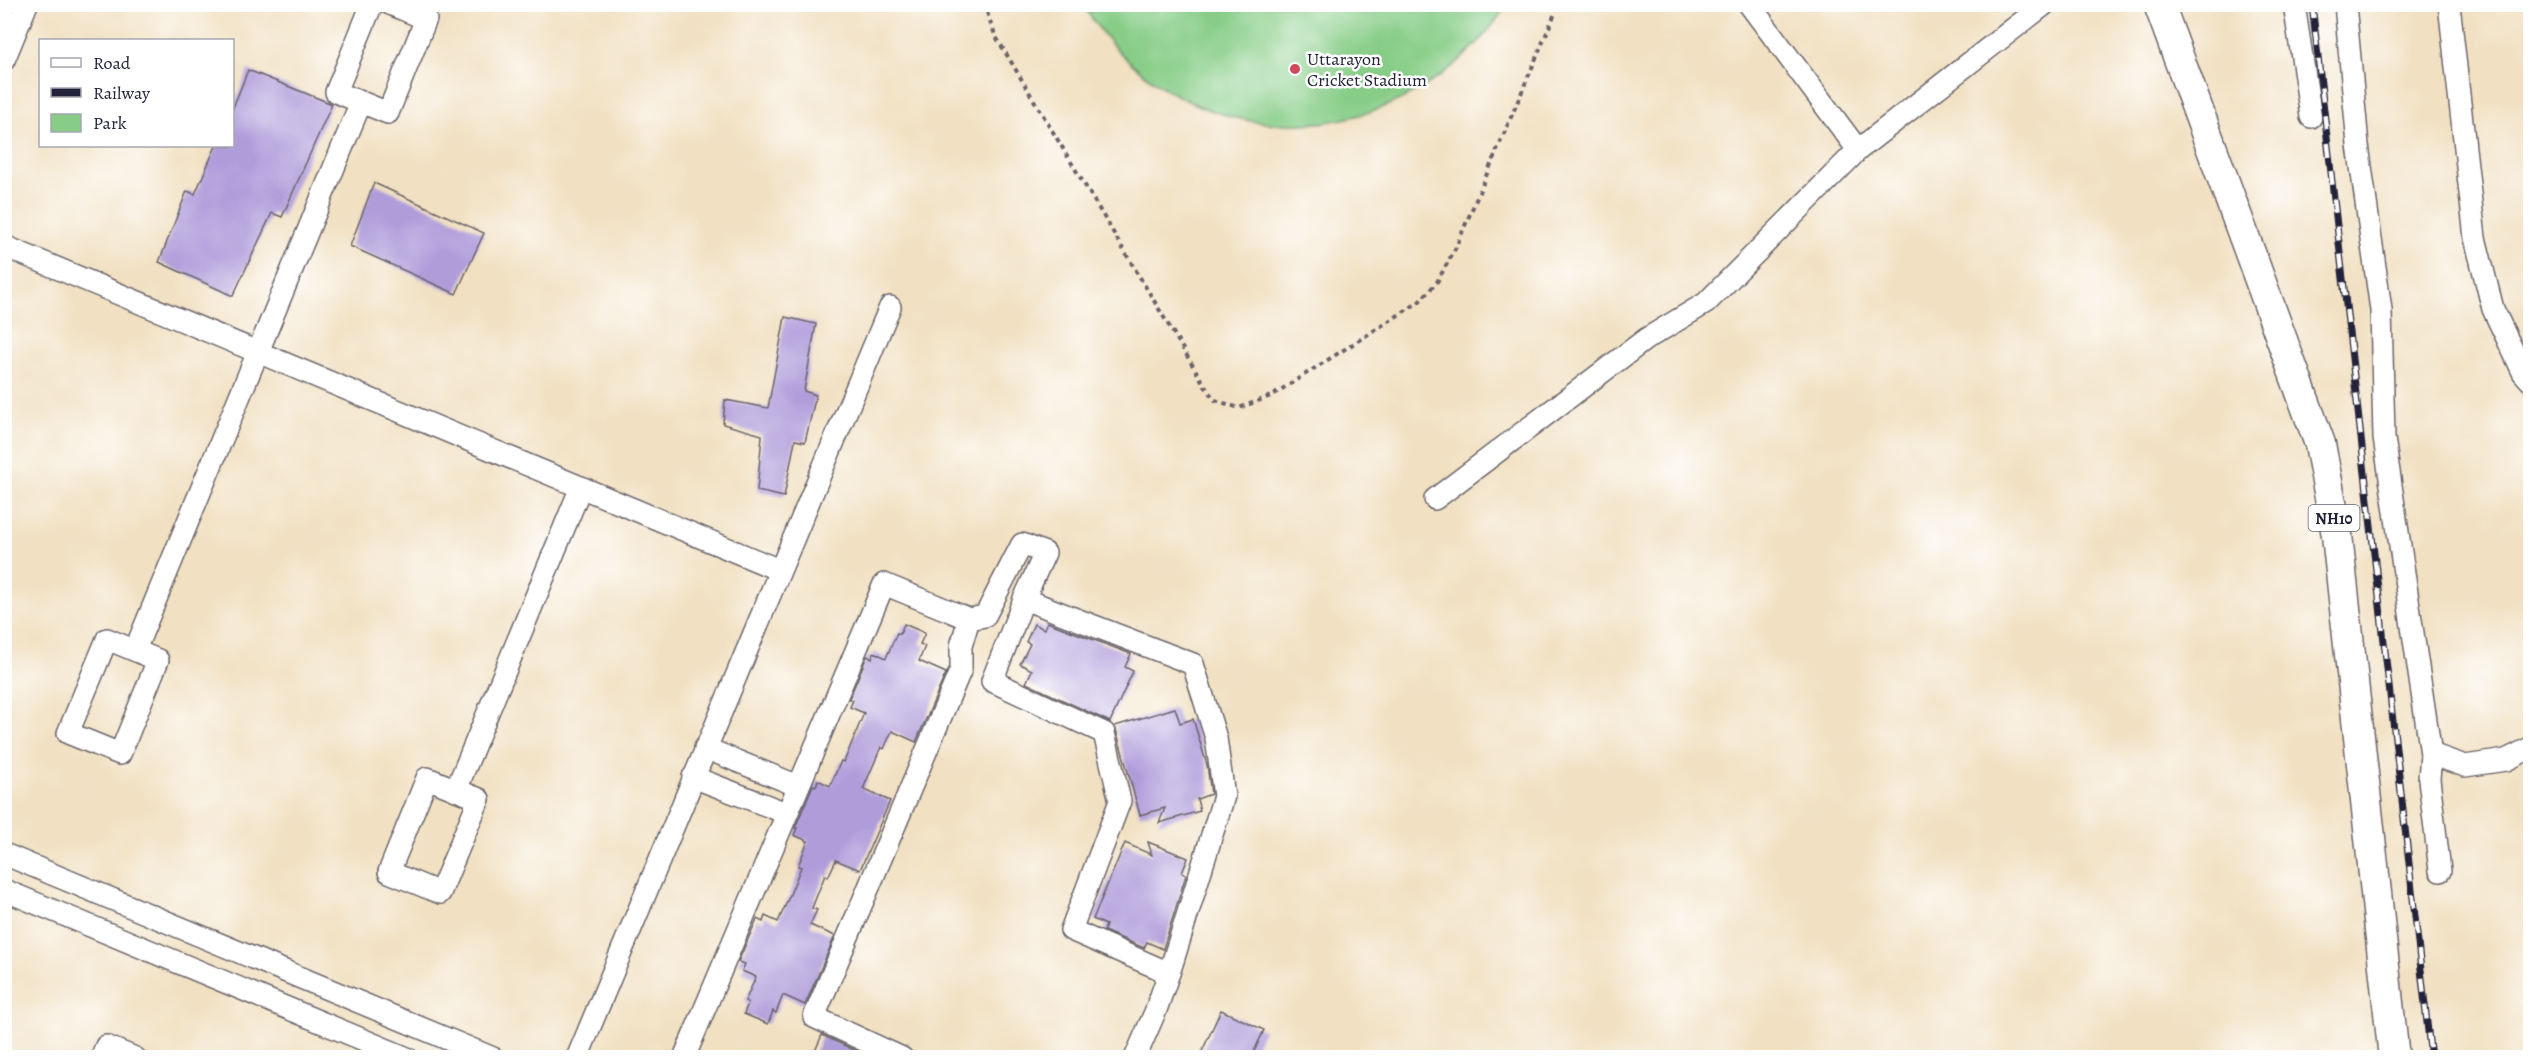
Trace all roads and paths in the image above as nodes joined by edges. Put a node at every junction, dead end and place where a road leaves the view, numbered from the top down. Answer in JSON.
{"nodes":[{"id":1,"x":27,"y":4,"type":"edge"},
{"id":2,"x":372,"y":4,"type":"edge"},
{"id":3,"x":390,"y":4,"type":"edge"},
{"id":4,"x":984,"y":4,"type":"edge"},
{"id":5,"x":1559,"y":4,"type":"edge"},
{"id":6,"x":1749,"y":4,"type":"edge"},
{"id":7,"x":2045,"y":4,"type":"edge"},
{"id":8,"x":2158,"y":4,"type":"edge"},
{"id":9,"x":2294,"y":4,"type":"edge"},
{"id":10,"x":2345,"y":4,"type":"edge"},
{"id":11,"x":2449,"y":4,"type":"edge"},
{"id":12,"x":4,"y":60,"type":"edge"},
{"id":13,"x":361,"y":102,"type":"junction"},
{"id":14,"x":2311,"y":117,"type":"dead end"},
{"id":15,"x":1858,"y":150,"type":"junction"},
{"id":16,"x":4,"y":246,"type":"edge"},
{"id":17,"x":890,"y":307,"type":"dead end"},
{"id":18,"x":259,"y":352,"type":"junction"},
{"id":19,"x":2530,"y":380,"type":"edge"},
{"id":20,"x":581,"y":487,"type":"junction"},
{"id":21,"x":1435,"y":499,"type":"dead end"},
{"id":22,"x":779,"y":570,"type":"junction"},
{"id":23,"x":1024,"y":599,"type":"junction"},
{"id":24,"x":969,"y":618,"type":"junction"},
{"id":25,"x":135,"y":650,"type":"junction"},
{"id":26,"x":705,"y":748,"type":"junction"},
{"id":27,"x":2530,"y":748,"type":"edge"},
{"id":28,"x":2431,"y":754,"type":"junction"},
{"id":29,"x":693,"y":777,"type":"junction"},
{"id":30,"x":798,"y":786,"type":"junction"},
{"id":31,"x":456,"y":790,"type":"junction"},
{"id":32,"x":786,"y":813,"type":"junction"},
{"id":33,"x":4,"y":854,"type":"edge"},
{"id":34,"x":2440,"y":871,"type":"dead end"},
{"id":35,"x":4,"y":890,"type":"edge"},
{"id":36,"x":1169,"y":973,"type":"junction"},
{"id":37,"x":101,"y":1058,"type":"edge"},
{"id":38,"x":135,"y":1058,"type":"edge"},
{"id":39,"x":407,"y":1058,"type":"edge"},
{"id":40,"x":493,"y":1058,"type":"edge"},
{"id":41,"x":577,"y":1058,"type":"edge"},
{"id":42,"x":684,"y":1058,"type":"edge"},
{"id":43,"x":902,"y":1058,"type":"edge"},
{"id":44,"x":1135,"y":1058,"type":"edge"},
{"id":45,"x":2394,"y":1058,"type":"edge"}],
"edges":[{"from":1,"to":12,"type":"street"},
{"from":2,"to":13,"type":"street"},
{"from":3,"to":13,"type":"street"},
{"from":4,"to":5,"type":"path"},
{"from":6,"to":15,"type":"street"},
{"from":7,"to":15,"type":"street"},
{"from":8,"to":45,"type":"highway","number":"NH10"},
{"from":9,"to":14,"type":"street"},
{"from":10,"to":28,"type":"street"},
{"from":11,"to":19,"type":"street"},
{"from":13,"to":18,"type":"street"},
{"from":15,"to":21,"type":"street"},
{"from":16,"to":18,"type":"street"},
{"from":17,"to":22,"type":"street"},
{"from":18,"to":20,"type":"street"},
{"from":18,"to":25,"type":"street"},
{"from":20,"to":22,"type":"street"},
{"from":20,"to":31,"type":"street"},
{"from":22,"to":26,"type":"street"},
{"from":23,"to":24,"type":"street"},
{"from":23,"to":36,"type":"street"},
{"from":23,"to":36,"type":"street"},
{"from":24,"to":30,"type":"street"},
{"from":24,"to":43,"type":"street"},
{"from":25,"to":25,"type":"street"},
{"from":26,"to":29,"type":"street"},
{"from":26,"to":30,"type":"street"},
{"from":27,"to":28,"type":"street"},
{"from":28,"to":34,"type":"street"},
{"from":29,"to":32,"type":"street"},
{"from":29,"to":41,"type":"street"},
{"from":30,"to":32,"type":"street"},
{"from":31,"to":31,"type":"street"},
{"from":32,"to":42,"type":"street"},
{"from":33,"to":40,"type":"street"},
{"from":35,"to":39,"type":"street"},
{"from":36,"to":44,"type":"street"},
{"from":37,"to":38,"type":"street"}]}
